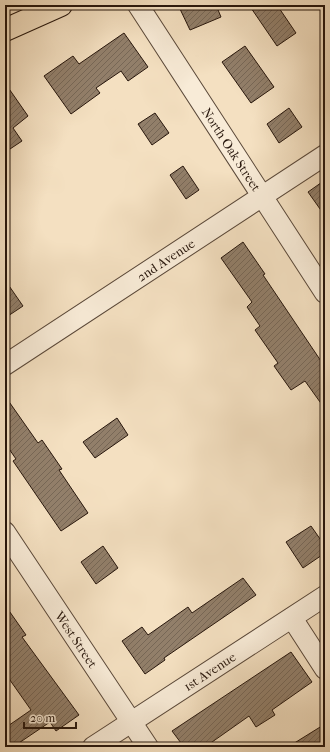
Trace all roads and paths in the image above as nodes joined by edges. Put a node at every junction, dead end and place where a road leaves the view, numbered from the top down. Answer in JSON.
{"nodes":[{"id":1,"x":61,"y":5,"type":"edge"},
{"id":2,"x":138,"y":5,"type":"edge"},
{"id":3,"x":5,"y":30,"type":"edge"},
{"id":4,"x":325,"y":155,"type":"edge"},
{"id":5,"x":263,"y":196,"type":"junction"},
{"id":6,"x":325,"y":293,"type":"edge"},
{"id":7,"x":5,"y":365,"type":"edge"},
{"id":8,"x":5,"y":532,"type":"edge"},
{"id":9,"x":325,"y":596,"type":"edge"},
{"id":10,"x":292,"y":618,"type":"junction"},
{"id":11,"x":325,"y":669,"type":"edge"},
{"id":12,"x":132,"y":722,"type":"junction"},
{"id":13,"x":93,"y":747,"type":"edge"},
{"id":14,"x":148,"y":747,"type":"edge"}],
"edges":[{"from":1,"to":3,"type":"highway"},
{"from":2,"to":5,"type":"street","name":"North Oak Street"},
{"from":4,"to":5,"type":"street","name":"2nd Avenue"},
{"from":5,"to":6,"type":"street","name":"North Oak Street"},
{"from":5,"to":7,"type":"street","name":"2nd Avenue"},
{"from":8,"to":12,"type":"street","name":"West Street"},
{"from":9,"to":10,"type":"street","name":"1st Avenue"},
{"from":10,"to":11,"type":"street"},
{"from":10,"to":12,"type":"street","name":"1st Avenue"},
{"from":12,"to":13,"type":"street","name":"1st Avenue"},
{"from":12,"to":14,"type":"street","name":"West Street"}]}
